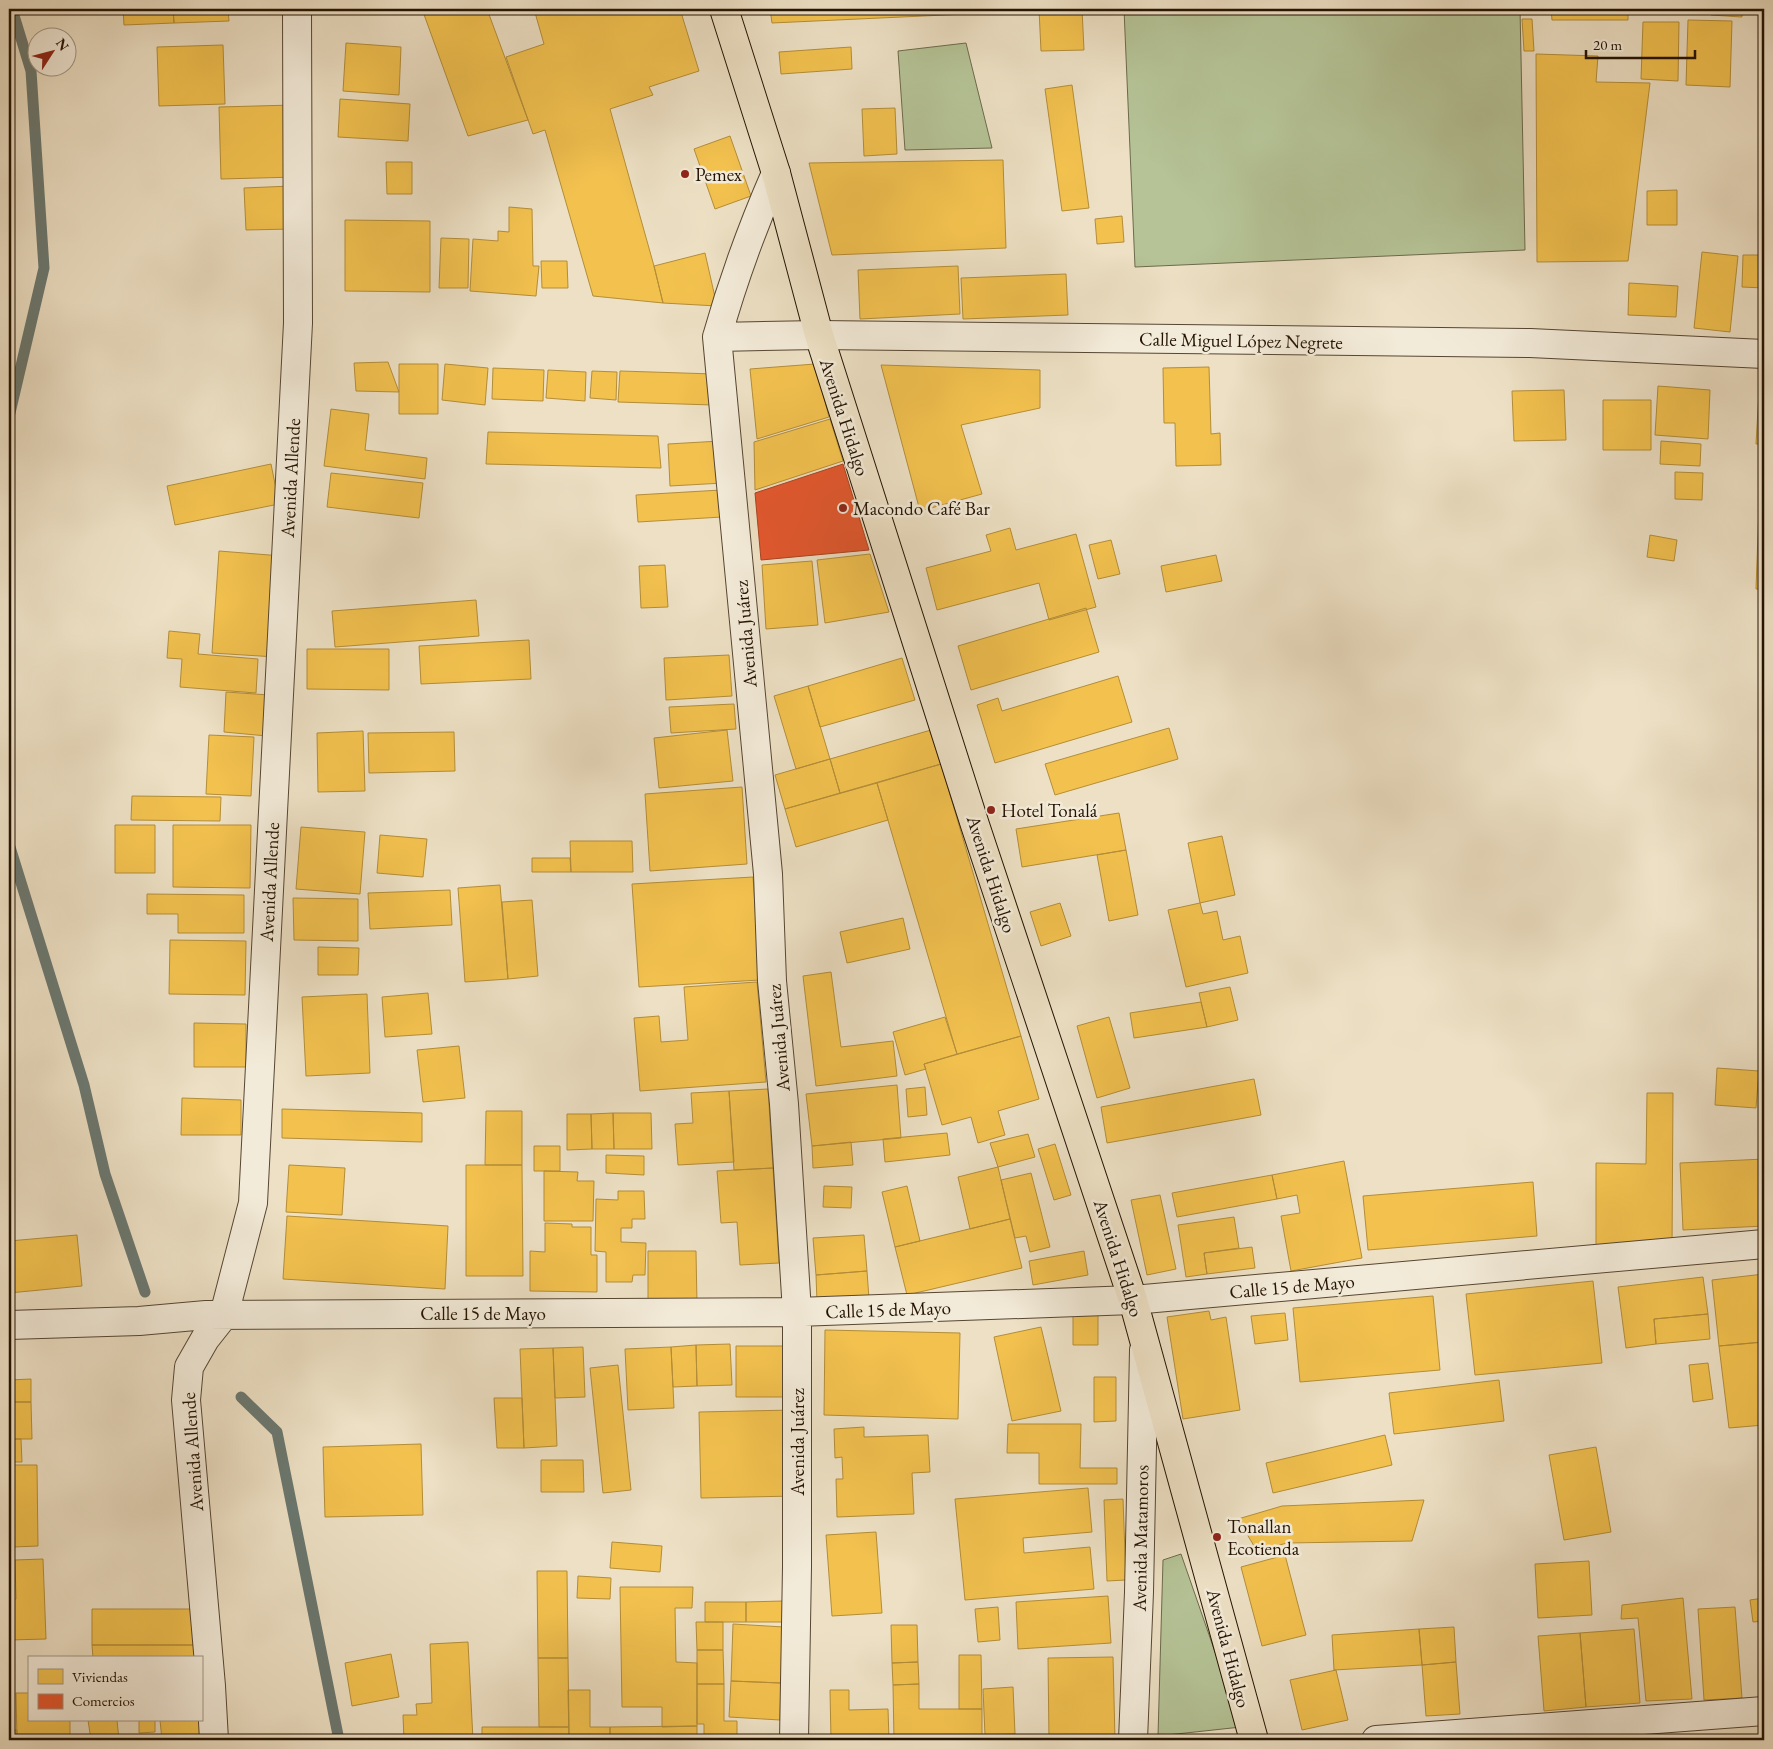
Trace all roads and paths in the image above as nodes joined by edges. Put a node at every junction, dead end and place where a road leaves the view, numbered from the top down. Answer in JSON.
{"nodes":[{"id":1,"x":297,"y":9,"type":"edge"},
{"id":2,"x":724,"y":9,"type":"edge"},
{"id":3,"x":776,"y":174,"type":"junction"},
{"id":4,"x":820,"y":335,"type":"junction"},
{"id":5,"x":717,"y":337,"type":"junction"},
{"id":6,"x":1764,"y":354,"type":"edge"},
{"id":7,"x":1764,"y":1244,"type":"edge"},
{"id":8,"x":1133,"y":1300,"type":"junction"},
{"id":9,"x":797,"y":1312,"type":"junction"},
{"id":10,"x":224,"y":1315,"type":"junction"},
{"id":11,"x":9,"y":1325,"type":"edge"},
{"id":12,"x":1144,"y":1336,"type":"junction"},
{"id":13,"x":1764,"y":1711,"type":"edge"},
{"id":14,"x":214,"y":1740,"type":"edge"},
{"id":15,"x":794,"y":1740,"type":"edge"},
{"id":16,"x":1132,"y":1740,"type":"edge"},
{"id":17,"x":1254,"y":1740,"type":"edge"},
{"id":18,"x":1376,"y":1740,"type":"edge"}],
"edges":[{"from":1,"to":10,"type":"street","name":"Avenida Allende"},
{"from":2,"to":3,"type":"main road","name":"Avenida Hidalgo"},
{"from":3,"to":4,"type":"main road","name":"Avenida Hidalgo"},
{"from":3,"to":5,"type":"street"},
{"from":4,"to":5,"type":"street","name":"Calle Miguel López Negrete"},
{"from":4,"to":6,"type":"street","name":"Calle Miguel López Negrete"},
{"from":4,"to":8,"type":"main road","name":"Avenida Hidalgo"},
{"from":5,"to":9,"type":"street","name":"Avenida Juárez"},
{"from":7,"to":8,"type":"street","name":"Calle 15 de Mayo"},
{"from":8,"to":9,"type":"street","name":"Calle 15 de Mayo"},
{"from":8,"to":12,"type":"main road","name":"Avenida Hidalgo"},
{"from":9,"to":10,"type":"street","name":"Calle 15 de Mayo"},
{"from":9,"to":15,"type":"street","name":"Avenida Juárez"},
{"from":10,"to":11,"type":"street","name":"Calle 15 de Mayo"},
{"from":10,"to":14,"type":"street","name":"Avenida Allende"},
{"from":12,"to":16,"type":"street","name":"Avenida Matamoros"},
{"from":12,"to":17,"type":"main road","name":"Avenida Hidalgo"},
{"from":13,"to":18,"type":"street"}]}
